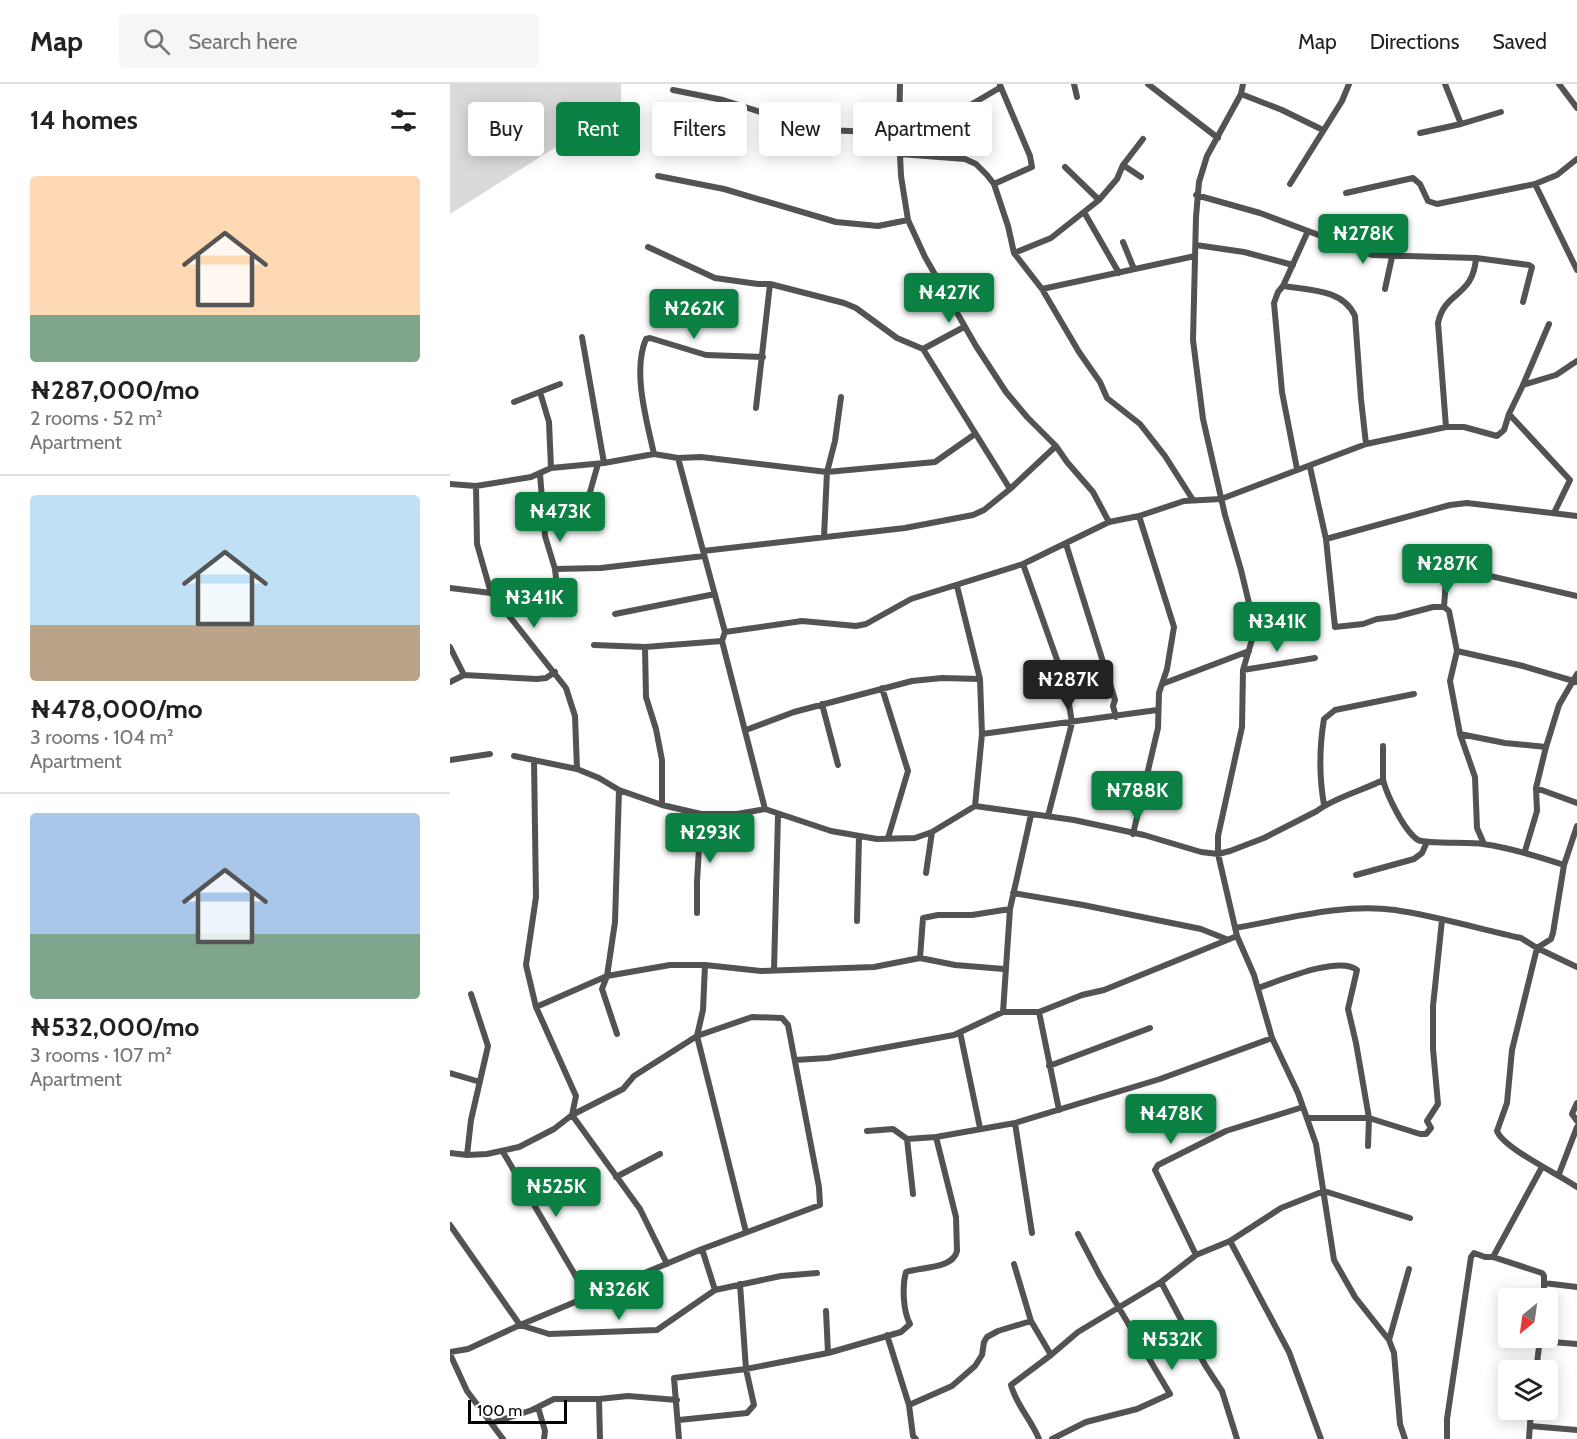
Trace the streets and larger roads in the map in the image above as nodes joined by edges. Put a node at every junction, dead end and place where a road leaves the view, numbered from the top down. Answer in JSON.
{"nodes":[{"id":1,"x":900,"y":84,"type":"edge"},
{"id":2,"x":1074,"y":84,"type":"edge"},
{"id":3,"x":1148,"y":84,"type":"edge"},
{"id":4,"x":1244,"y":84,"type":"edge"},
{"id":5,"x":1349,"y":84,"type":"edge"},
{"id":6,"x":1445,"y":84,"type":"edge"},
{"id":7,"x":1559,"y":84,"type":"edge"},
{"id":8,"x":1000,"y":86,"type":"edge"},
{"id":9,"x":673,"y":90,"type":"dead end"},
{"id":10,"x":1241,"y":94,"type":"junction"},
{"id":11,"x":1077,"y":97,"type":"dead end"},
{"id":12,"x":900,"y":102,"type":"edge"},
{"id":13,"x":975,"y":102,"type":"edge"},
{"id":14,"x":1577,"y":108,"type":"edge"},
{"id":15,"x":1501,"y":112,"type":"dead end"},
{"id":16,"x":1461,"y":124,"type":"junction"},
{"id":17,"x":1323,"y":130,"type":"junction"},
{"id":18,"x":853,"y":131,"type":"edge"},
{"id":19,"x":1420,"y":133,"type":"dead end"},
{"id":20,"x":1218,"y":138,"type":"junction"},
{"id":21,"x":1143,"y":139,"type":"dead end"},
{"id":22,"x":900,"y":156,"type":"edge"},
{"id":23,"x":926,"y":156,"type":"edge"},
{"id":24,"x":1577,"y":159,"type":"edge"},
{"id":25,"x":1123,"y":165,"type":"junction"},
{"id":26,"x":1065,"y":167,"type":"dead end"},
{"id":27,"x":658,"y":176,"type":"dead end"},
{"id":28,"x":1142,"y":177,"type":"dead end"},
{"id":29,"x":994,"y":184,"type":"junction"},
{"id":30,"x":1290,"y":184,"type":"dead end"},
{"id":31,"x":1535,"y":184,"type":"junction"},
{"id":32,"x":1346,"y":193,"type":"dead end"},
{"id":33,"x":1196,"y":195,"type":"junction"},
{"id":34,"x":1100,"y":200,"type":"junction"},
{"id":35,"x":1084,"y":212,"type":"junction"},
{"id":36,"x":908,"y":220,"type":"junction"},
{"id":37,"x":1308,"y":231,"type":"junction"},
{"id":38,"x":1123,"y":242,"type":"dead end"},
{"id":39,"x":1196,"y":245,"type":"junction"},
{"id":40,"x":648,"y":247,"type":"dead end"},
{"id":41,"x":1014,"y":253,"type":"junction"},
{"id":42,"x":1195,"y":256,"type":"junction"},
{"id":43,"x":1392,"y":257,"type":"junction"},
{"id":44,"x":1476,"y":258,"type":"junction"},
{"id":45,"x":1293,"y":265,"type":"junction"},
{"id":46,"x":1134,"y":269,"type":"junction"},
{"id":47,"x":1577,"y":270,"type":"edge"},
{"id":48,"x":1119,"y":273,"type":"junction"},
{"id":49,"x":770,"y":284,"type":"junction"},
{"id":50,"x":1282,"y":286,"type":"junction"},
{"id":51,"x":1042,"y":289,"type":"junction"},
{"id":52,"x":1385,"y":289,"type":"dead end"},
{"id":53,"x":1523,"y":302,"type":"dead end"},
{"id":54,"x":1549,"y":324,"type":"dead end"},
{"id":55,"x":964,"y":327,"type":"junction"},
{"id":56,"x":582,"y":337,"type":"dead end"},
{"id":57,"x":923,"y":348,"type":"junction"},
{"id":58,"x":763,"y":357,"type":"junction"},
{"id":59,"x":1577,"y":361,"type":"edge"},
{"id":60,"x":560,"y":384,"type":"dead end"},
{"id":61,"x":1523,"y":385,"type":"junction"},
{"id":62,"x":540,"y":392,"type":"junction"},
{"id":63,"x":841,"y":397,"type":"dead end"},
{"id":64,"x":514,"y":402,"type":"dead end"},
{"id":65,"x":756,"y":408,"type":"dead end"},
{"id":66,"x":1509,"y":414,"type":"junction"},
{"id":67,"x":1446,"y":427,"type":"junction"},
{"id":68,"x":975,"y":434,"type":"junction"},
{"id":69,"x":1366,"y":444,"type":"junction"},
{"id":70,"x":1056,"y":446,"type":"junction"},
{"id":71,"x":654,"y":454,"type":"junction"},
{"id":72,"x":678,"y":458,"type":"junction"},
{"id":73,"x":601,"y":463,"type":"junction"},
{"id":74,"x":1310,"y":467,"type":"junction"},
{"id":75,"x":551,"y":468,"type":"junction"},
{"id":76,"x":1297,"y":469,"type":"junction"},
{"id":77,"x":826,"y":472,"type":"junction"},
{"id":78,"x":540,"y":474,"type":"junction"},
{"id":79,"x":450,"y":484,"type":"edge"},
{"id":80,"x":476,"y":486,"type":"junction"},
{"id":81,"x":1010,"y":489,"type":"junction"},
{"id":82,"x":1221,"y":499,"type":"junction"},
{"id":83,"x":1193,"y":500,"type":"junction"},
{"id":84,"x":1554,"y":513,"type":"junction"},
{"id":85,"x":1139,"y":516,"type":"junction"},
{"id":86,"x":1577,"y":516,"type":"edge"},
{"id":87,"x":598,"y":520,"type":"dead end"},
{"id":88,"x":1109,"y":522,"type":"junction"},
{"id":89,"x":824,"y":537,"type":"junction"},
{"id":90,"x":1326,"y":539,"type":"junction"},
{"id":91,"x":1066,"y":544,"type":"junction"},
{"id":92,"x":704,"y":553,"type":"junction"},
{"id":93,"x":1023,"y":564,"type":"junction"},
{"id":94,"x":555,"y":569,"type":"junction"},
{"id":95,"x":957,"y":586,"type":"junction"},
{"id":96,"x":450,"y":588,"type":"edge"},
{"id":97,"x":491,"y":593,"type":"junction"},
{"id":98,"x":715,"y":594,"type":"junction"},
{"id":99,"x":1577,"y":596,"type":"edge"},
{"id":100,"x":1444,"y":607,"type":"junction"},
{"id":101,"x":560,"y":614,"type":"dead end"},
{"id":102,"x":615,"y":614,"type":"dead end"},
{"id":103,"x":725,"y":632,"type":"junction"},
{"id":104,"x":722,"y":641,"type":"junction"},
{"id":105,"x":594,"y":645,"type":"dead end"},
{"id":106,"x":450,"y":647,"type":"edge"},
{"id":107,"x":645,"y":647,"type":"junction"},
{"id":108,"x":1249,"y":651,"type":"junction"},
{"id":109,"x":1457,"y":651,"type":"junction"},
{"id":110,"x":1315,"y":658,"type":"dead end"},
{"id":111,"x":1243,"y":670,"type":"junction"},
{"id":112,"x":555,"y":672,"type":"junction"},
{"id":113,"x":1577,"y":674,"type":"edge"},
{"id":114,"x":464,"y":675,"type":"junction"},
{"id":115,"x":980,"y":679,"type":"junction"},
{"id":116,"x":1575,"y":681,"type":"edge"},
{"id":117,"x":450,"y":682,"type":"edge"},
{"id":118,"x":1162,"y":684,"type":"junction"},
{"id":119,"x":882,"y":688,"type":"junction"},
{"id":120,"x":1414,"y":694,"type":"dead end"},
{"id":121,"x":822,"y":704,"type":"junction"},
{"id":122,"x":1158,"y":710,"type":"junction"},
{"id":123,"x":1116,"y":717,"type":"junction"},
{"id":124,"x":1072,"y":723,"type":"junction"},
{"id":125,"x":746,"y":730,"type":"junction"},
{"id":126,"x":982,"y":734,"type":"junction"},
{"id":127,"x":1460,"y":734,"type":"junction"},
{"id":128,"x":1383,"y":746,"type":"dead end"},
{"id":129,"x":1546,"y":747,"type":"junction"},
{"id":130,"x":490,"y":754,"type":"dead end"},
{"id":131,"x":514,"y":756,"type":"dead end"},
{"id":132,"x":450,"y":760,"type":"edge"},
{"id":133,"x":534,"y":760,"type":"junction"},
{"id":134,"x":838,"y":765,"type":"dead end"},
{"id":135,"x":577,"y":769,"type":"junction"},
{"id":136,"x":1383,"y":780,"type":"junction"},
{"id":137,"x":1536,"y":788,"type":"junction"},
{"id":138,"x":619,"y":790,"type":"junction"},
{"id":139,"x":1577,"y":803,"type":"edge"},
{"id":140,"x":662,"y":805,"type":"junction"},
{"id":141,"x":975,"y":806,"type":"junction"},
{"id":142,"x":1324,"y":806,"type":"junction"},
{"id":143,"x":765,"y":809,"type":"junction"},
{"id":144,"x":701,"y":814,"type":"junction"},
{"id":145,"x":1031,"y":814,"type":"junction"},
{"id":146,"x":778,"y":815,"type":"junction"},
{"id":147,"x":1048,"y":816,"type":"junction"},
{"id":148,"x":1577,"y":826,"type":"edge"},
{"id":149,"x":932,"y":832,"type":"junction"},
{"id":150,"x":1133,"y":834,"type":"junction"},
{"id":151,"x":858,"y":836,"type":"junction"},
{"id":152,"x":888,"y":838,"type":"junction"},
{"id":153,"x":1427,"y":842,"type":"junction"},
{"id":154,"x":1484,"y":844,"type":"junction"},
{"id":155,"x":1525,"y":851,"type":"junction"},
{"id":156,"x":1218,"y":854,"type":"junction"},
{"id":157,"x":1564,"y":865,"type":"junction"},
{"id":158,"x":926,"y":873,"type":"dead end"},
{"id":159,"x":1356,"y":875,"type":"dead end"},
{"id":160,"x":1013,"y":893,"type":"junction"},
{"id":161,"x":1010,"y":909,"type":"junction"},
{"id":162,"x":697,"y":913,"type":"dead end"},
{"id":163,"x":857,"y":921,"type":"dead end"},
{"id":164,"x":1442,"y":921,"type":"junction"},
{"id":165,"x":1235,"y":928,"type":"junction"},
{"id":166,"x":1237,"y":936,"type":"junction"},
{"id":167,"x":1226,"y":940,"type":"junction"},
{"id":168,"x":1537,"y":948,"type":"junction"},
{"id":169,"x":920,"y":958,"type":"junction"},
{"id":170,"x":705,"y":965,"type":"junction"},
{"id":171,"x":1577,"y":967,"type":"edge"},
{"id":172,"x":1004,"y":969,"type":"junction"},
{"id":173,"x":774,"y":970,"type":"junction"},
{"id":174,"x":607,"y":976,"type":"junction"},
{"id":175,"x":1258,"y":988,"type":"junction"},
{"id":176,"x":471,"y":994,"type":"dead end"},
{"id":177,"x":536,"y":1007,"type":"junction"},
{"id":178,"x":1003,"y":1012,"type":"junction"},
{"id":179,"x":1039,"y":1012,"type":"junction"},
{"id":180,"x":1150,"y":1028,"type":"dead end"},
{"id":181,"x":960,"y":1032,"type":"junction"},
{"id":182,"x":617,"y":1034,"type":"dead end"},
{"id":183,"x":697,"y":1036,"type":"junction"},
{"id":184,"x":1272,"y":1038,"type":"junction"},
{"id":185,"x":795,"y":1060,"type":"junction"},
{"id":186,"x":1048,"y":1066,"type":"junction"},
{"id":187,"x":450,"y":1073,"type":"edge"},
{"id":188,"x":480,"y":1082,"type":"junction"},
{"id":189,"x":1577,"y":1103,"type":"edge"},
{"id":190,"x":1303,"y":1107,"type":"junction"},
{"id":191,"x":1059,"y":1110,"type":"junction"},
{"id":192,"x":572,"y":1115,"type":"junction"},
{"id":193,"x":1306,"y":1118,"type":"junction"},
{"id":194,"x":1369,"y":1118,"type":"junction"},
{"id":195,"x":1577,"y":1121,"type":"edge"},
{"id":196,"x":1015,"y":1123,"type":"junction"},
{"id":197,"x":1577,"y":1126,"type":"edge"},
{"id":198,"x":980,"y":1128,"type":"junction"},
{"id":199,"x":867,"y":1131,"type":"dead end"},
{"id":200,"x":936,"y":1137,"type":"junction"},
{"id":201,"x":907,"y":1138,"type":"junction"},
{"id":202,"x":1368,"y":1146,"type":"dead end"},
{"id":203,"x":503,"y":1152,"type":"junction"},
{"id":204,"x":450,"y":1153,"type":"edge"},
{"id":205,"x":660,"y":1154,"type":"dead end"},
{"id":206,"x":466,"y":1155,"type":"junction"},
{"id":207,"x":1542,"y":1167,"type":"junction"},
{"id":208,"x":1559,"y":1174,"type":"junction"},
{"id":209,"x":616,"y":1177,"type":"junction"},
{"id":210,"x":1577,"y":1186,"type":"edge"},
{"id":211,"x":1324,"y":1191,"type":"junction"},
{"id":212,"x":913,"y":1194,"type":"dead end"},
{"id":213,"x":1410,"y":1218,"type":"dead end"},
{"id":214,"x":450,"y":1225,"type":"edge"},
{"id":215,"x":747,"y":1232,"type":"junction"},
{"id":216,"x":1032,"y":1233,"type":"dead end"},
{"id":217,"x":1078,"y":1234,"type":"dead end"},
{"id":218,"x":1230,"y":1241,"type":"junction"},
{"id":219,"x":702,"y":1249,"type":"junction"},
{"id":220,"x":1196,"y":1255,"type":"junction"},
{"id":221,"x":1493,"y":1257,"type":"junction"},
{"id":222,"x":667,"y":1264,"type":"junction"},
{"id":223,"x":1014,"y":1264,"type":"dead end"},
{"id":224,"x":1409,"y":1269,"type":"dead end"},
{"id":225,"x":817,"y":1273,"type":"dead end"},
{"id":226,"x":1161,"y":1282,"type":"junction"},
{"id":227,"x":1544,"y":1283,"type":"junction"},
{"id":228,"x":740,"y":1284,"type":"junction"},
{"id":229,"x":1577,"y":1287,"type":"edge"},
{"id":230,"x":1544,"y":1288,"type":"edge"},
{"id":231,"x":715,"y":1290,"type":"junction"},
{"id":232,"x":588,"y":1297,"type":"junction"},
{"id":233,"x":1119,"y":1308,"type":"junction"},
{"id":234,"x":826,"y":1311,"type":"dead end"},
{"id":235,"x":1031,"y":1321,"type":"junction"},
{"id":236,"x":520,"y":1325,"type":"junction"},
{"id":237,"x":887,"y":1335,"type":"junction"},
{"id":238,"x":1389,"y":1340,"type":"junction"},
{"id":239,"x":1558,"y":1341,"type":"edge"},
{"id":240,"x":1577,"y":1344,"type":"edge"},
{"id":241,"x":450,"y":1353,"type":"edge"},
{"id":242,"x":828,"y":1353,"type":"junction"},
{"id":243,"x":1051,"y":1355,"type":"junction"},
{"id":244,"x":746,"y":1369,"type":"junction"},
{"id":245,"x":599,"y":1399,"type":"junction"},
{"id":246,"x":677,"y":1400,"type":"junction"},
{"id":247,"x":909,"y":1405,"type":"junction"},
{"id":248,"x":538,"y":1407,"type":"junction"},
{"id":249,"x":679,"y":1420,"type":"junction"},
{"id":250,"x":1530,"y":1420,"type":"edge"},
{"id":251,"x":492,"y":1423,"type":"junction"},
{"id":252,"x":1530,"y":1426,"type":"junction"},
{"id":253,"x":1577,"y":1430,"type":"edge"},
{"id":254,"x":912,"y":1438,"type":"edge"},
{"id":255,"x":503,"y":1439,"type":"edge"},
{"id":256,"x":544,"y":1439,"type":"edge"},
{"id":257,"x":600,"y":1439,"type":"edge"},
{"id":258,"x":679,"y":1439,"type":"edge"},
{"id":259,"x":1039,"y":1439,"type":"edge"},
{"id":260,"x":1052,"y":1439,"type":"edge"},
{"id":261,"x":1237,"y":1439,"type":"edge"},
{"id":262,"x":1321,"y":1439,"type":"edge"},
{"id":263,"x":1406,"y":1439,"type":"edge"},
{"id":264,"x":1447,"y":1439,"type":"edge"},
{"id":265,"x":1529,"y":1439,"type":"edge"}],
"edges":[{"from":1,"to":12,"type":"street"},
{"from":2,"to":11,"type":"street"},
{"from":3,"to":20,"type":"street"},
{"from":4,"to":10,"type":"street"},
{"from":5,"to":17,"type":"street"},
{"from":6,"to":16,"type":"street"},
{"from":7,"to":14,"type":"street"},
{"from":8,"to":13,"type":"street"},
{"from":8,"to":29,"type":"street"},
{"from":9,"to":18,"type":"street"},
{"from":10,"to":17,"type":"street"},
{"from":10,"to":20,"type":"street"},
{"from":15,"to":16,"type":"street"},
{"from":16,"to":19,"type":"street"},
{"from":17,"to":30,"type":"street"},
{"from":20,"to":33,"type":"street"},
{"from":21,"to":25,"type":"street"},
{"from":22,"to":36,"type":"street"},
{"from":23,"to":29,"type":"street"},
{"from":24,"to":31,"type":"street"},
{"from":25,"to":28,"type":"street"},
{"from":25,"to":34,"type":"street"},
{"from":26,"to":34,"type":"street"},
{"from":27,"to":36,"type":"street"},
{"from":29,"to":41,"type":"street"},
{"from":31,"to":32,"type":"street"},
{"from":31,"to":47,"type":"street"},
{"from":33,"to":37,"type":"street"},
{"from":33,"to":39,"type":"street"},
{"from":34,"to":35,"type":"street"},
{"from":35,"to":41,"type":"street"},
{"from":35,"to":48,"type":"street"},
{"from":36,"to":55,"type":"street"},
{"from":37,"to":43,"type":"street"},
{"from":37,"to":45,"type":"street"},
{"from":38,"to":46,"type":"street"},
{"from":39,"to":42,"type":"street"},
{"from":39,"to":45,"type":"street"},
{"from":40,"to":49,"type":"street"},
{"from":41,"to":51,"type":"street"},
{"from":42,"to":46,"type":"street"},
{"from":42,"to":82,"type":"street"},
{"from":43,"to":44,"type":"street"},
{"from":43,"to":52,"type":"street"},
{"from":44,"to":53,"type":"street"},
{"from":44,"to":67,"type":"street"},
{"from":45,"to":50,"type":"street"},
{"from":46,"to":48,"type":"street"},
{"from":48,"to":51,"type":"street"},
{"from":49,"to":57,"type":"street"},
{"from":49,"to":58,"type":"street"},
{"from":50,"to":69,"type":"street"},
{"from":50,"to":76,"type":"street"},
{"from":51,"to":83,"type":"street"},
{"from":54,"to":61,"type":"street"},
{"from":55,"to":57,"type":"street"},
{"from":55,"to":70,"type":"street"},
{"from":56,"to":73,"type":"street"},
{"from":57,"to":68,"type":"street"},
{"from":58,"to":65,"type":"street"},
{"from":58,"to":71,"type":"street"},
{"from":59,"to":61,"type":"street"},
{"from":60,"to":62,"type":"street"},
{"from":61,"to":66,"type":"street"},
{"from":62,"to":64,"type":"street"},
{"from":62,"to":75,"type":"street"},
{"from":63,"to":77,"type":"street"},
{"from":66,"to":67,"type":"street"},
{"from":66,"to":84,"type":"street"},
{"from":67,"to":69,"type":"street"},
{"from":68,"to":77,"type":"street"},
{"from":68,"to":81,"type":"street"},
{"from":69,"to":74,"type":"street"},
{"from":70,"to":81,"type":"street"},
{"from":70,"to":88,"type":"street"},
{"from":71,"to":72,"type":"street"},
{"from":71,"to":73,"type":"street"},
{"from":72,"to":77,"type":"street"},
{"from":72,"to":92,"type":"street"},
{"from":73,"to":75,"type":"street"},
{"from":73,"to":87,"type":"street"},
{"from":74,"to":76,"type":"street"},
{"from":74,"to":90,"type":"street"},
{"from":75,"to":78,"type":"street"},
{"from":76,"to":82,"type":"street"},
{"from":77,"to":89,"type":"street"},
{"from":78,"to":80,"type":"street"},
{"from":78,"to":94,"type":"street"},
{"from":79,"to":80,"type":"street"},
{"from":80,"to":97,"type":"street"},
{"from":81,"to":89,"type":"street"},
{"from":82,"to":83,"type":"street"},
{"from":82,"to":108,"type":"street"},
{"from":83,"to":85,"type":"street"},
{"from":84,"to":86,"type":"street"},
{"from":84,"to":90,"type":"street"},
{"from":85,"to":88,"type":"street"},
{"from":85,"to":118,"type":"street"},
{"from":88,"to":91,"type":"street"},
{"from":89,"to":92,"type":"street"},
{"from":90,"to":100,"type":"street"},
{"from":91,"to":93,"type":"street"},
{"from":91,"to":123,"type":"street"},
{"from":92,"to":94,"type":"street"},
{"from":92,"to":98,"type":"street"},
{"from":93,"to":95,"type":"street"},
{"from":93,"to":124,"type":"street"},
{"from":94,"to":101,"type":"street"},
{"from":95,"to":103,"type":"street"},
{"from":95,"to":115,"type":"street"},
{"from":96,"to":97,"type":"street"},
{"from":97,"to":112,"type":"street"},
{"from":98,"to":102,"type":"street"},
{"from":98,"to":103,"type":"street"},
{"from":99,"to":100,"type":"street"},
{"from":100,"to":109,"type":"street"},
{"from":103,"to":104,"type":"street"},
{"from":104,"to":107,"type":"street"},
{"from":104,"to":125,"type":"street"},
{"from":105,"to":107,"type":"street"},
{"from":106,"to":114,"type":"street"},
{"from":107,"to":140,"type":"street"},
{"from":108,"to":111,"type":"street"},
{"from":108,"to":118,"type":"street"},
{"from":109,"to":116,"type":"street"},
{"from":109,"to":127,"type":"street"},
{"from":110,"to":111,"type":"street"},
{"from":111,"to":156,"type":"street"},
{"from":112,"to":114,"type":"street"},
{"from":112,"to":135,"type":"street"},
{"from":113,"to":116,"type":"street"},
{"from":114,"to":117,"type":"street"},
{"from":115,"to":119,"type":"street"},
{"from":115,"to":126,"type":"street"},
{"from":116,"to":129,"type":"street"},
{"from":118,"to":122,"type":"street"},
{"from":119,"to":121,"type":"street"},
{"from":119,"to":152,"type":"street"},
{"from":120,"to":142,"type":"street"},
{"from":121,"to":125,"type":"street"},
{"from":121,"to":134,"type":"street"},
{"from":122,"to":123,"type":"street"},
{"from":122,"to":150,"type":"street"},
{"from":123,"to":124,"type":"street"},
{"from":124,"to":126,"type":"street"},
{"from":124,"to":147,"type":"street"},
{"from":125,"to":143,"type":"street"},
{"from":126,"to":141,"type":"street"},
{"from":127,"to":129,"type":"street"},
{"from":127,"to":154,"type":"street"},
{"from":128,"to":136,"type":"street"},
{"from":129,"to":137,"type":"street"},
{"from":130,"to":132,"type":"street"},
{"from":131,"to":133,"type":"street"},
{"from":133,"to":135,"type":"street"},
{"from":133,"to":177,"type":"street"},
{"from":135,"to":138,"type":"street"},
{"from":136,"to":142,"type":"street"},
{"from":136,"to":153,"type":"street"},
{"from":137,"to":139,"type":"street"},
{"from":137,"to":155,"type":"street"},
{"from":138,"to":140,"type":"street"},
{"from":138,"to":174,"type":"street"},
{"from":140,"to":144,"type":"street"},
{"from":141,"to":145,"type":"street"},
{"from":141,"to":149,"type":"street"},
{"from":142,"to":156,"type":"street"},
{"from":143,"to":144,"type":"street"},
{"from":143,"to":146,"type":"street"},
{"from":144,"to":162,"type":"street"},
{"from":145,"to":147,"type":"street"},
{"from":145,"to":160,"type":"street"},
{"from":146,"to":151,"type":"street"},
{"from":146,"to":173,"type":"street"},
{"from":147,"to":150,"type":"street"},
{"from":148,"to":157,"type":"street"},
{"from":149,"to":152,"type":"street"},
{"from":149,"to":158,"type":"street"},
{"from":150,"to":156,"type":"street"},
{"from":151,"to":152,"type":"street"},
{"from":151,"to":163,"type":"street"},
{"from":153,"to":154,"type":"street"},
{"from":153,"to":159,"type":"street"},
{"from":154,"to":155,"type":"street"},
{"from":155,"to":157,"type":"street"},
{"from":156,"to":165,"type":"street"},
{"from":157,"to":168,"type":"street"},
{"from":160,"to":161,"type":"street"},
{"from":160,"to":167,"type":"street"},
{"from":161,"to":169,"type":"street"},
{"from":161,"to":172,"type":"street"},
{"from":164,"to":165,"type":"street"},
{"from":164,"to":168,"type":"street"},
{"from":164,"to":194,"type":"street"},
{"from":165,"to":166,"type":"street"},
{"from":166,"to":167,"type":"street"},
{"from":166,"to":175,"type":"street"},
{"from":167,"to":179,"type":"street"},
{"from":168,"to":171,"type":"street"},
{"from":168,"to":207,"type":"street"},
{"from":169,"to":172,"type":"street"},
{"from":169,"to":173,"type":"street"},
{"from":170,"to":173,"type":"street"},
{"from":170,"to":174,"type":"street"},
{"from":170,"to":183,"type":"street"},
{"from":172,"to":178,"type":"street"},
{"from":174,"to":177,"type":"street"},
{"from":174,"to":182,"type":"street"},
{"from":175,"to":184,"type":"street"},
{"from":175,"to":194,"type":"street"},
{"from":176,"to":188,"type":"street"},
{"from":177,"to":192,"type":"street"},
{"from":178,"to":179,"type":"street"},
{"from":178,"to":181,"type":"street"},
{"from":179,"to":186,"type":"street"},
{"from":180,"to":186,"type":"street"},
{"from":181,"to":185,"type":"street"},
{"from":181,"to":198,"type":"street"},
{"from":183,"to":185,"type":"street"},
{"from":183,"to":192,"type":"street"},
{"from":183,"to":215,"type":"street"},
{"from":184,"to":190,"type":"street"},
{"from":184,"to":191,"type":"street"},
{"from":185,"to":215,"type":"street"},
{"from":186,"to":191,"type":"street"},
{"from":187,"to":188,"type":"street"},
{"from":188,"to":206,"type":"street"},
{"from":189,"to":195,"type":"street"},
{"from":190,"to":193,"type":"street"},
{"from":190,"to":220,"type":"street"},
{"from":191,"to":196,"type":"street"},
{"from":192,"to":203,"type":"street"},
{"from":192,"to":209,"type":"street"},
{"from":193,"to":194,"type":"street"},
{"from":193,"to":211,"type":"street"},
{"from":194,"to":202,"type":"street"},
{"from":196,"to":198,"type":"street"},
{"from":196,"to":216,"type":"street"},
{"from":197,"to":208,"type":"street"},
{"from":198,"to":200,"type":"street"},
{"from":199,"to":201,"type":"street"},
{"from":200,"to":201,"type":"street"},
{"from":200,"to":237,"type":"street"},
{"from":201,"to":212,"type":"street"},
{"from":203,"to":206,"type":"street"},
{"from":203,"to":232,"type":"street"},
{"from":204,"to":206,"type":"street"},
{"from":205,"to":209,"type":"street"},
{"from":207,"to":208,"type":"street"},
{"from":207,"to":221,"type":"street"},
{"from":208,"to":210,"type":"street"},
{"from":209,"to":222,"type":"street"},
{"from":211,"to":213,"type":"street"},
{"from":211,"to":218,"type":"street"},
{"from":211,"to":238,"type":"street"},
{"from":214,"to":236,"type":"street"},
{"from":215,"to":219,"type":"street"},
{"from":217,"to":233,"type":"street"},
{"from":218,"to":220,"type":"street"},
{"from":218,"to":262,"type":"street"},
{"from":219,"to":222,"type":"street"},
{"from":219,"to":231,"type":"street"},
{"from":220,"to":226,"type":"street"},
{"from":221,"to":227,"type":"street"},
{"from":221,"to":264,"type":"street"},
{"from":222,"to":232,"type":"street"},
{"from":223,"to":235,"type":"street"},
{"from":224,"to":238,"type":"street"},
{"from":225,"to":228,"type":"street"},
{"from":226,"to":233,"type":"street"},
{"from":226,"to":261,"type":"street"},
{"from":227,"to":229,"type":"street"},
{"from":227,"to":230,"type":"street"},
{"from":228,"to":231,"type":"street"},
{"from":228,"to":244,"type":"street"},
{"from":231,"to":236,"type":"street"},
{"from":232,"to":236,"type":"street"},
{"from":233,"to":243,"type":"street"},
{"from":233,"to":260,"type":"street"},
{"from":234,"to":242,"type":"street"},
{"from":235,"to":243,"type":"street"},
{"from":235,"to":247,"type":"street"},
{"from":236,"to":241,"type":"street"},
{"from":237,"to":242,"type":"street"},
{"from":237,"to":247,"type":"street"},
{"from":238,"to":263,"type":"street"},
{"from":239,"to":240,"type":"street"},
{"from":241,"to":251,"type":"street"},
{"from":242,"to":244,"type":"street"},
{"from":243,"to":259,"type":"street"},
{"from":244,"to":246,"type":"street"},
{"from":244,"to":249,"type":"street"},
{"from":245,"to":246,"type":"street"},
{"from":245,"to":248,"type":"street"},
{"from":245,"to":257,"type":"street"},
{"from":246,"to":249,"type":"street"},
{"from":247,"to":254,"type":"street"},
{"from":248,"to":251,"type":"street"},
{"from":248,"to":256,"type":"street"},
{"from":249,"to":258,"type":"street"},
{"from":250,"to":252,"type":"street"},
{"from":251,"to":255,"type":"street"},
{"from":252,"to":253,"type":"street"},
{"from":252,"to":265,"type":"street"}]}
